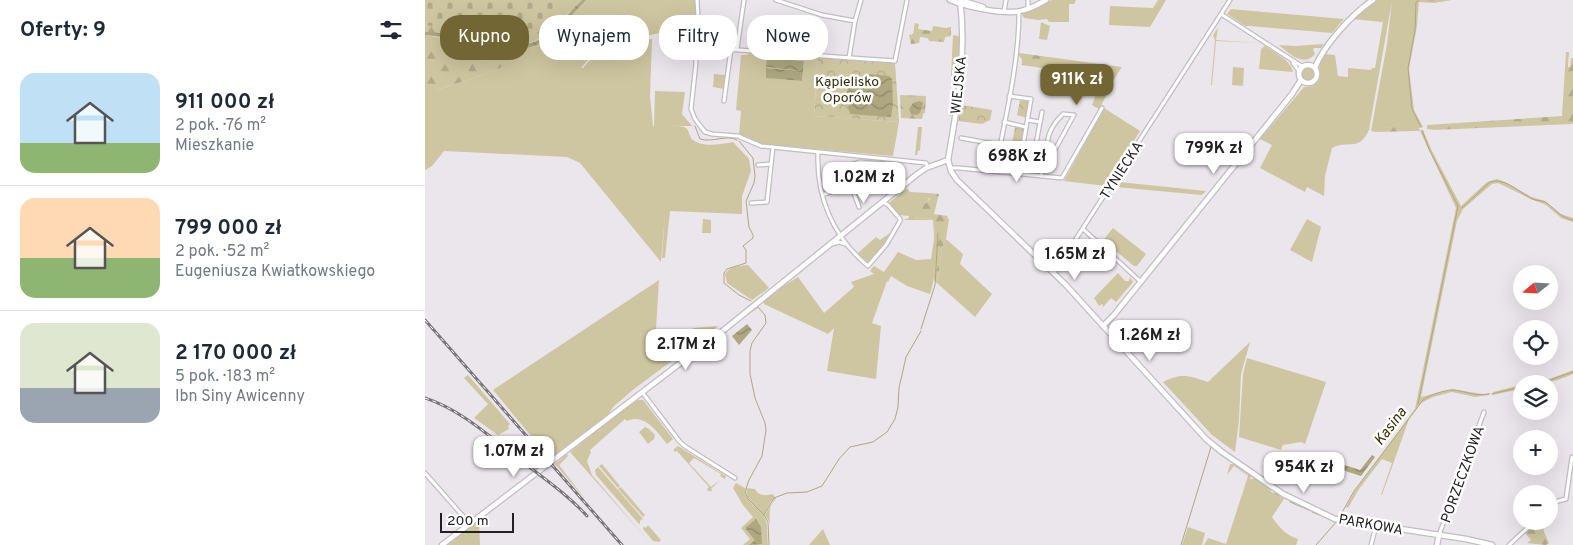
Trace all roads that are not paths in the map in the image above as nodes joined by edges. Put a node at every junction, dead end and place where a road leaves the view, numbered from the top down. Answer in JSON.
{"nodes":[{"id":1,"x":697,"y":0,"type":"edge"},
{"id":2,"x":743,"y":0,"type":"edge"},
{"id":3,"x":776,"y":0,"type":"edge"},
{"id":4,"x":861,"y":0,"type":"edge"},
{"id":5,"x":907,"y":0,"type":"edge"},
{"id":6,"x":950,"y":0,"type":"edge"},
{"id":7,"x":1006,"y":0,"type":"edge"},
{"id":8,"x":1028,"y":0,"type":"edge"},
{"id":9,"x":1046,"y":0,"type":"edge"},
{"id":10,"x":1230,"y":0,"type":"edge"},
{"id":11,"x":1373,"y":0,"type":"edge"},
{"id":12,"x":960,"y":1,"type":"edge"},
{"id":13,"x":970,"y":7,"type":"junction"},
{"id":14,"x":988,"y":9,"type":"junction"},
{"id":15,"x":1028,"y":9,"type":"junction"},
{"id":16,"x":1004,"y":11,"type":"junction"},
{"id":17,"x":1019,"y":12,"type":"junction"},
{"id":18,"x":1221,"y":14,"type":"junction"},
{"id":19,"x":699,"y":15,"type":"edge"},
{"id":20,"x":961,"y":15,"type":"junction"},
{"id":21,"x":855,"y":21,"type":"junction"},
{"id":22,"x":737,"y":50,"type":"joint"},
{"id":23,"x":849,"y":58,"type":"junction"},
{"id":24,"x":696,"y":60,"type":"edge"},
{"id":25,"x":729,"y":60,"type":"edge"},
{"id":26,"x":1313,"y":67,"type":"junction"},
{"id":27,"x":1301,"y":69,"type":"junction"},
{"id":28,"x":1303,"y":81,"type":"junction"},
{"id":29,"x":1009,"y":96,"type":"junction"},
{"id":30,"x":724,"y":100,"type":"dead end"},
{"id":31,"x":1102,"y":108,"type":"dead end"},
{"id":32,"x":1042,"y":112,"type":"dead end"},
{"id":33,"x":1028,"y":120,"type":"junction"},
{"id":34,"x":1004,"y":122,"type":"junction"},
{"id":35,"x":1040,"y":122,"type":"junction"},
{"id":36,"x":1027,"y":127,"type":"junction"},
{"id":37,"x":961,"y":138,"type":"dead end"},
{"id":38,"x":1000,"y":145,"type":"junction"},
{"id":39,"x":773,"y":147,"type":"junction"},
{"id":40,"x":1023,"y":147,"type":"junction"},
{"id":41,"x":1035,"y":149,"type":"junction"},
{"id":42,"x":818,"y":152,"type":"junction"},
{"id":43,"x":1043,"y":158,"type":"junction"},
{"id":44,"x":771,"y":164,"type":"junction"},
{"id":45,"x":757,"y":165,"type":"dead end"},
{"id":46,"x":850,"y":165,"type":"dead end"},
{"id":47,"x":949,"y":165,"type":"junction"},
{"id":48,"x":928,"y":167,"type":"junction"},
{"id":49,"x":995,"y":171,"type":"junction"},
{"id":50,"x":1017,"y":174,"type":"junction"},
{"id":51,"x":1041,"y":176,"type":"junction"},
{"id":52,"x":851,"y":185,"type":"junction"},
{"id":53,"x":825,"y":194,"type":"dead end"},
{"id":54,"x":888,"y":198,"type":"junction"},
{"id":55,"x":882,"y":202,"type":"junction"},
{"id":56,"x":752,"y":203,"type":"dead end"},
{"id":57,"x":889,"y":205,"type":"junction"},
{"id":58,"x":857,"y":206,"type":"dead end"},
{"id":59,"x":1083,"y":229,"type":"junction"},
{"id":60,"x":841,"y":236,"type":"junction"},
{"id":61,"x":831,"y":244,"type":"junction"},
{"id":62,"x":846,"y":244,"type":"junction"},
{"id":63,"x":1053,"y":272,"type":"junction"},
{"id":64,"x":1141,"y":282,"type":"junction"},
{"id":65,"x":1102,"y":325,"type":"junction"},
{"id":66,"x":642,"y":392,"type":"junction"},
{"id":67,"x":1484,"y":412,"type":"dead end"},
{"id":68,"x":1572,"y":457,"type":"edge"},
{"id":69,"x":425,"y":473,"type":"edge"},
{"id":70,"x":735,"y":478,"type":"dead end"},
{"id":71,"x":1558,"y":501,"type":"edge"},
{"id":72,"x":470,"y":524,"type":"junction"},
{"id":73,"x":1376,"y":526,"type":"junction"},
{"id":74,"x":1525,"y":530,"type":"edge"},
{"id":75,"x":1439,"y":535,"type":"junction"},
{"id":76,"x":442,"y":545,"type":"edge"},
{"id":77,"x":1371,"y":545,"type":"edge"},
{"id":78,"x":1437,"y":545,"type":"edge"},
{"id":79,"x":1492,"y":545,"type":"edge"},
{"id":80,"x":1509,"y":545,"type":"edge"}],
"edges":[{"from":1,"to":19,"type":"street"},
{"from":2,"to":22,"type":"street"},
{"from":3,"to":21,"type":"street"},
{"from":4,"to":21,"type":"street"},
{"from":5,"to":23,"type":"street"},
{"from":6,"to":12,"type":"main road"},
{"from":7,"to":16,"type":"street"},
{"from":8,"to":15,"type":"street"},
{"from":9,"to":15,"type":"main road"},
{"from":10,"to":18,"type":"street","name":"TYNIECKA"},
{"from":11,"to":26,"type":"main road"},
{"from":12,"to":13,"type":"main road"},
{"from":12,"to":14,"type":"main road"},
{"from":12,"to":20,"type":"main road","name":"WIEJSKA"},
{"from":13,"to":14,"type":"main road"},
{"from":13,"to":20,"type":"main road"},
{"from":14,"to":16,"type":"main road"},
{"from":15,"to":17,"type":"main road"},
{"from":16,"to":17,"type":"main road"},
{"from":17,"to":29,"type":"street"},
{"from":18,"to":27,"type":"street"},
{"from":18,"to":59,"type":"street","name":"TYNIECKA"},
{"from":20,"to":47,"type":"main road","name":"WIEJSKA"},
{"from":21,"to":23,"type":"street"},
{"from":22,"to":23,"type":"street"},
{"from":24,"to":39,"type":"street"},
{"from":25,"to":30,"type":"street"},
{"from":26,"to":27,"type":"main road"},
{"from":26,"to":28,"type":"main road"},
{"from":27,"to":28,"type":"main road"},
{"from":28,"to":64,"type":"main road"},
{"from":29,"to":33,"type":"street"},
{"from":29,"to":34,"type":"street"},
{"from":31,"to":51,"type":"street"},
{"from":32,"to":35,"type":"street"},
{"from":33,"to":35,"type":"street"},
{"from":33,"to":36,"type":"street"},
{"from":34,"to":36,"type":"street"},
{"from":34,"to":38,"type":"street"},
{"from":35,"to":41,"type":"street"},
{"from":36,"to":40,"type":"street"},
{"from":37,"to":38,"type":"street"},
{"from":38,"to":49,"type":"street"},
{"from":39,"to":42,"type":"street"},
{"from":39,"to":44,"type":"street"},
{"from":40,"to":41,"type":"street"},
{"from":40,"to":50,"type":"street"},
{"from":41,"to":43,"type":"street"},
{"from":42,"to":48,"type":"street"},
{"from":42,"to":60,"type":"street"},
{"from":43,"to":43,"type":"street"},
{"from":43,"to":51,"type":"street"},
{"from":44,"to":45,"type":"street"},
{"from":44,"to":56,"type":"street"},
{"from":46,"to":52,"type":"street"},
{"from":47,"to":48,"type":"main road"},
{"from":47,"to":49,"type":"street"},
{"from":47,"to":63,"type":"main road","name":"PARKOWA"},
{"from":48,"to":54,"type":"main road"},
{"from":49,"to":50,"type":"street"},
{"from":50,"to":51,"type":"street"},
{"from":52,"to":53,"type":"street"},
{"from":52,"to":58,"type":"street"},
{"from":54,"to":55,"type":"main road"},
{"from":54,"to":57,"type":"street"},
{"from":55,"to":57,"type":"street"},
{"from":55,"to":60,"type":"main road"},
{"from":57,"to":62,"type":"street"},
{"from":59,"to":63,"type":"street","name":"TYNIECKA"},
{"from":59,"to":64,"type":"street"},
{"from":60,"to":61,"type":"main road"},
{"from":60,"to":62,"type":"street"},
{"from":61,"to":62,"type":"street"},
{"from":61,"to":66,"type":"main road"},
{"from":63,"to":65,"type":"main road","name":"PARKOWA"},
{"from":64,"to":65,"type":"main road"},
{"from":65,"to":73,"type":"main road","name":"PARKOWA"},
{"from":66,"to":70,"type":"street"},
{"from":66,"to":72,"type":"main road"},
{"from":67,"to":75,"type":"street","name":"PORZECZKOWA"},
{"from":68,"to":71,"type":"street"},
{"from":69,"to":72,"type":"street"},
{"from":72,"to":76,"type":"main road"},
{"from":73,"to":75,"type":"main road","name":"PARKOWA"},
{"from":73,"to":77,"type":"street"},
{"from":74,"to":80,"type":"street"},
{"from":75,"to":78,"type":"main road"},
{"from":75,"to":79,"type":"main road","name":"PARKOWA"}]}
